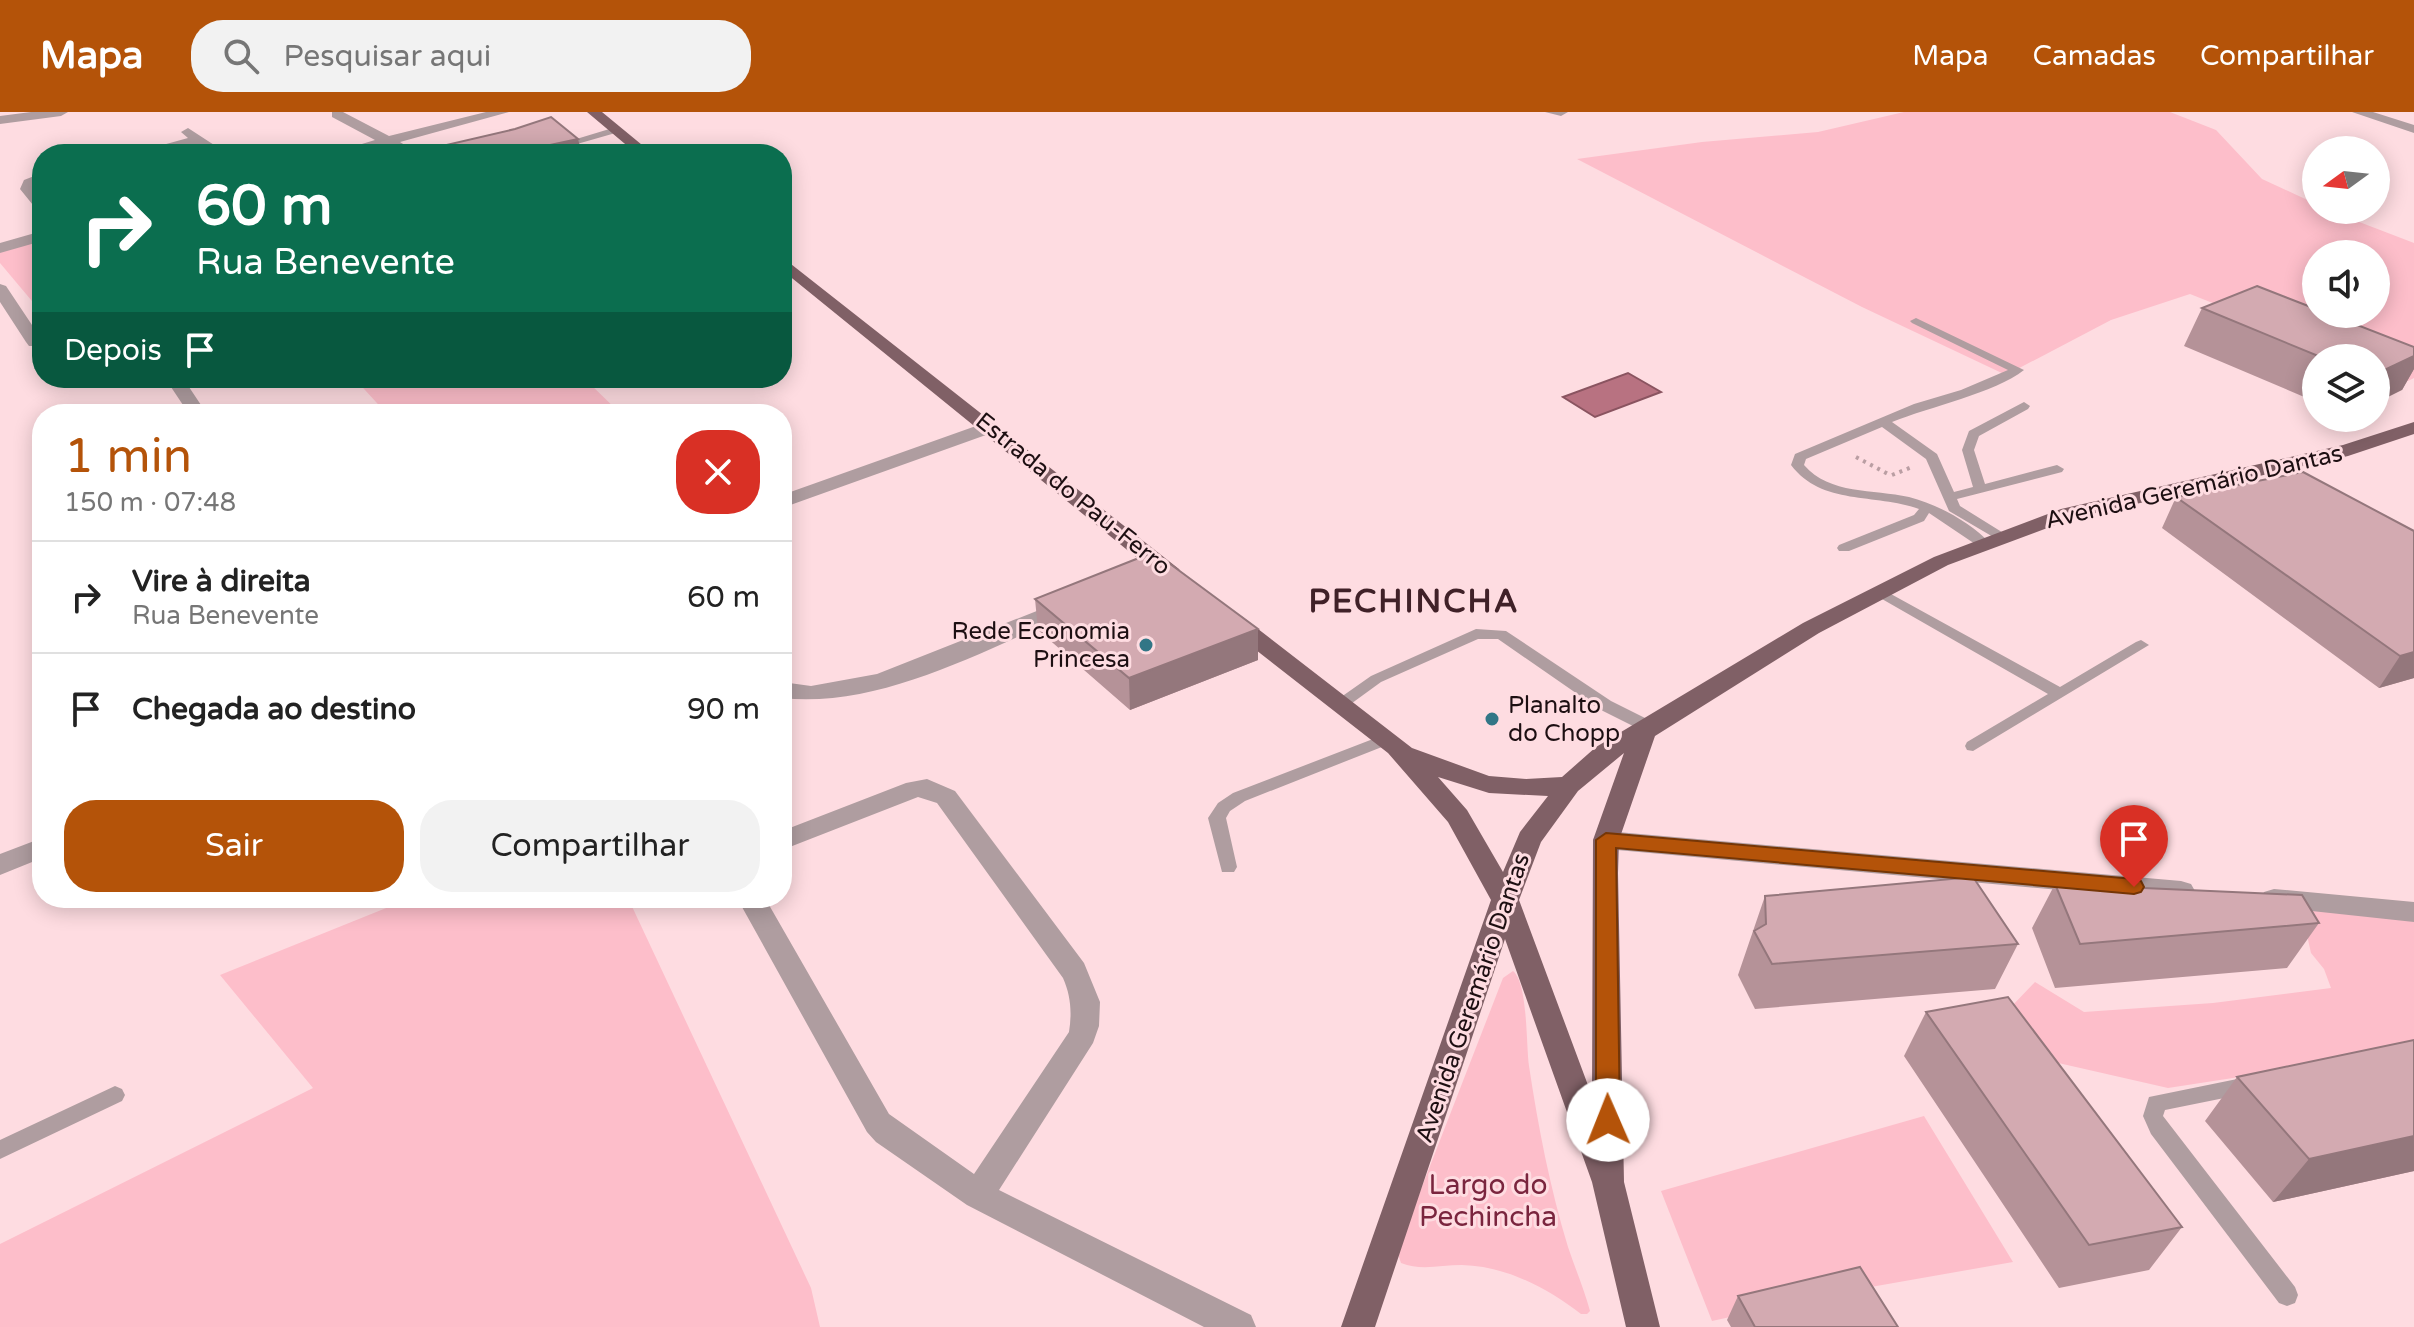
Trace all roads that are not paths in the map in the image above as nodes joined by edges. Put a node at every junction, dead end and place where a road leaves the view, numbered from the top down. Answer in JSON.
{"nodes":[{"id":1,"x":61,"y":112,"type":"edge"},
{"id":2,"x":502,"y":112,"type":"edge"},
{"id":3,"x":594,"y":112,"type":"edge"},
{"id":4,"x":1552,"y":112,"type":"edge"},
{"id":5,"x":1561,"y":112,"type":"edge"},
{"id":6,"x":2359,"y":112,"type":"edge"},
{"id":7,"x":337,"y":114,"type":"edge"},
{"id":8,"x":0,"y":120,"type":"edge"},
{"id":9,"x":2414,"y":129,"type":"edge"},
{"id":10,"x":616,"y":130,"type":"junction"},
{"id":11,"x":386,"y":140,"type":"junction"},
{"id":12,"x":168,"y":144,"type":"edge"},
{"id":13,"x":205,"y":144,"type":"edge"},
{"id":14,"x":372,"y":144,"type":"edge"},
{"id":15,"x":393,"y":144,"type":"edge"},
{"id":16,"x":567,"y":144,"type":"edge"},
{"id":17,"x":634,"y":144,"type":"edge"},
{"id":18,"x":32,"y":239,"type":"edge"},
{"id":19,"x":0,"y":248,"type":"edge"},
{"id":20,"x":792,"y":270,"type":"edge"},
{"id":21,"x":0,"y":289,"type":"edge"},
{"id":22,"x":1916,"y":321,"type":"dead end"},
{"id":23,"x":32,"y":337,"type":"edge"},
{"id":24,"x":2024,"y":406,"type":"dead end"},
{"id":25,"x":1885,"y":423,"type":"junction"},
{"id":26,"x":990,"y":427,"type":"junction"},
{"id":27,"x":2414,"y":428,"type":"edge"},
{"id":28,"x":2057,"y":469,"type":"dead end"},
{"id":29,"x":1981,"y":490,"type":"junction"},
{"id":30,"x":792,"y":498,"type":"edge"},
{"id":31,"x":1951,"y":502,"type":"junction"},
{"id":32,"x":1932,"y":511,"type":"junction"},
{"id":33,"x":1992,"y":540,"type":"junction"},
{"id":34,"x":1844,"y":548,"type":"dead end"},
{"id":35,"x":1161,"y":567,"type":"junction"},
{"id":36,"x":1134,"y":578,"type":"edge"},
{"id":37,"x":1186,"y":585,"type":"edge"},
{"id":38,"x":1880,"y":592,"type":"junction"},
{"id":39,"x":1092,"y":596,"type":"edge"},
{"id":40,"x":1222,"y":612,"type":"edge"},
{"id":41,"x":2141,"y":645,"type":"dead end"},
{"id":42,"x":792,"y":691,"type":"edge"},
{"id":43,"x":2060,"y":694,"type":"junction"},
{"id":44,"x":1342,"y":702,"type":"junction"},
{"id":45,"x":1648,"y":730,"type":"junction"},
{"id":46,"x":1392,"y":743,"type":"junction"},
{"id":47,"x":1973,"y":746,"type":"dead end"},
{"id":48,"x":1569,"y":785,"type":"junction"},
{"id":49,"x":792,"y":837,"type":"edge"},
{"id":50,"x":1606,"y":840,"type":"junction"},
{"id":51,"x":32,"y":851,"type":"edge"},
{"id":52,"x":0,"y":865,"type":"edge"},
{"id":53,"x":1228,"y":867,"type":"dead end"},
{"id":54,"x":2208,"y":893,"type":"edge"},
{"id":55,"x":2256,"y":898,"type":"edge"},
{"id":56,"x":1505,"y":900,"type":"junction"},
{"id":57,"x":757,"y":908,"type":"edge"},
{"id":58,"x":2414,"y":912,"type":"edge"},
{"id":59,"x":2264,"y":1083,"type":"edge"},
{"id":60,"x":115,"y":1095,"type":"dead end"},
{"id":61,"x":0,"y":1150,"type":"edge"},
{"id":62,"x":1608,"y":1182,"type":"junction"},
{"id":63,"x":978,"y":1195,"type":"junction"},
{"id":64,"x":2287,"y":1295,"type":"dead end"},
{"id":65,"x":1239,"y":1327,"type":"edge"},
{"id":66,"x":1358,"y":1327,"type":"edge"},
{"id":67,"x":1643,"y":1327,"type":"edge"}],
"edges":[{"from":1,"to":8,"type":"street"},
{"from":2,"to":11,"type":"street"},
{"from":3,"to":10,"type":"main road"},
{"from":4,"to":5,"type":"street"},
{"from":6,"to":9,"type":"street"},
{"from":7,"to":11,"type":"street"},
{"from":10,"to":16,"type":"lane"},
{"from":10,"to":17,"type":"main road"},
{"from":11,"to":14,"type":"street"},
{"from":11,"to":15,"type":"street"},
{"from":12,"to":13,"type":"street"},
{"from":18,"to":19,"type":"street"},
{"from":20,"to":26,"type":"main road","name":"Estrada do Pau-Ferro"},
{"from":21,"to":23,"type":"street"},
{"from":22,"to":25,"type":"lane"},
{"from":24,"to":29,"type":"lane"},
{"from":25,"to":31,"type":"lane"},
{"from":25,"to":32,"type":"lane"},
{"from":26,"to":30,"type":"street"},
{"from":26,"to":35,"type":"main road","name":"Estrada do Pau-Ferro"},
{"from":27,"to":33,"type":"main road","name":"Avenida Geremário Dantas"},
{"from":28,"to":29,"type":"lane"},
{"from":29,"to":31,"type":"lane"},
{"from":31,"to":32,"type":"lane"},
{"from":31,"to":33,"type":"lane"},
{"from":32,"to":33,"type":"lane"},
{"from":32,"to":34,"type":"lane"},
{"from":33,"to":38,"type":"main road","name":"Avenida Geremário Dantas"},
{"from":35,"to":36,"type":"street"},
{"from":35,"to":37,"type":"main road","name":"Estrada do Pau-Ferro"},
{"from":38,"to":43,"type":"lane"},
{"from":38,"to":45,"type":"main road","name":"Avenida Geremário Dantas"},
{"from":39,"to":42,"type":"street"},
{"from":40,"to":44,"type":"main road"},
{"from":41,"to":43,"type":"lane"},
{"from":43,"to":47,"type":"lane"},
{"from":44,"to":45,"type":"lane"},
{"from":44,"to":46,"type":"main road"},
{"from":45,"to":48,"type":"main road","name":"Avenida Geremário Dantas"},
{"from":45,"to":50,"type":"main road"},
{"from":46,"to":48,"type":"main road"},
{"from":46,"to":53,"type":"lane"},
{"from":46,"to":56,"type":"main road"},
{"from":48,"to":56,"type":"main road","name":"Avenida Geremário Dantas"},
{"from":49,"to":63,"type":"street"},
{"from":50,"to":54,"type":"street"},
{"from":50,"to":62,"type":"main road"},
{"from":51,"to":52,"type":"street"},
{"from":55,"to":58,"type":"street"},
{"from":56,"to":62,"type":"main road"},
{"from":56,"to":66,"type":"main road","name":"Avenida Geremário Dantas"},
{"from":57,"to":63,"type":"street"},
{"from":59,"to":64,"type":"lane"},
{"from":60,"to":61,"type":"lane"},
{"from":62,"to":67,"type":"main road"},
{"from":63,"to":65,"type":"street"}]}
